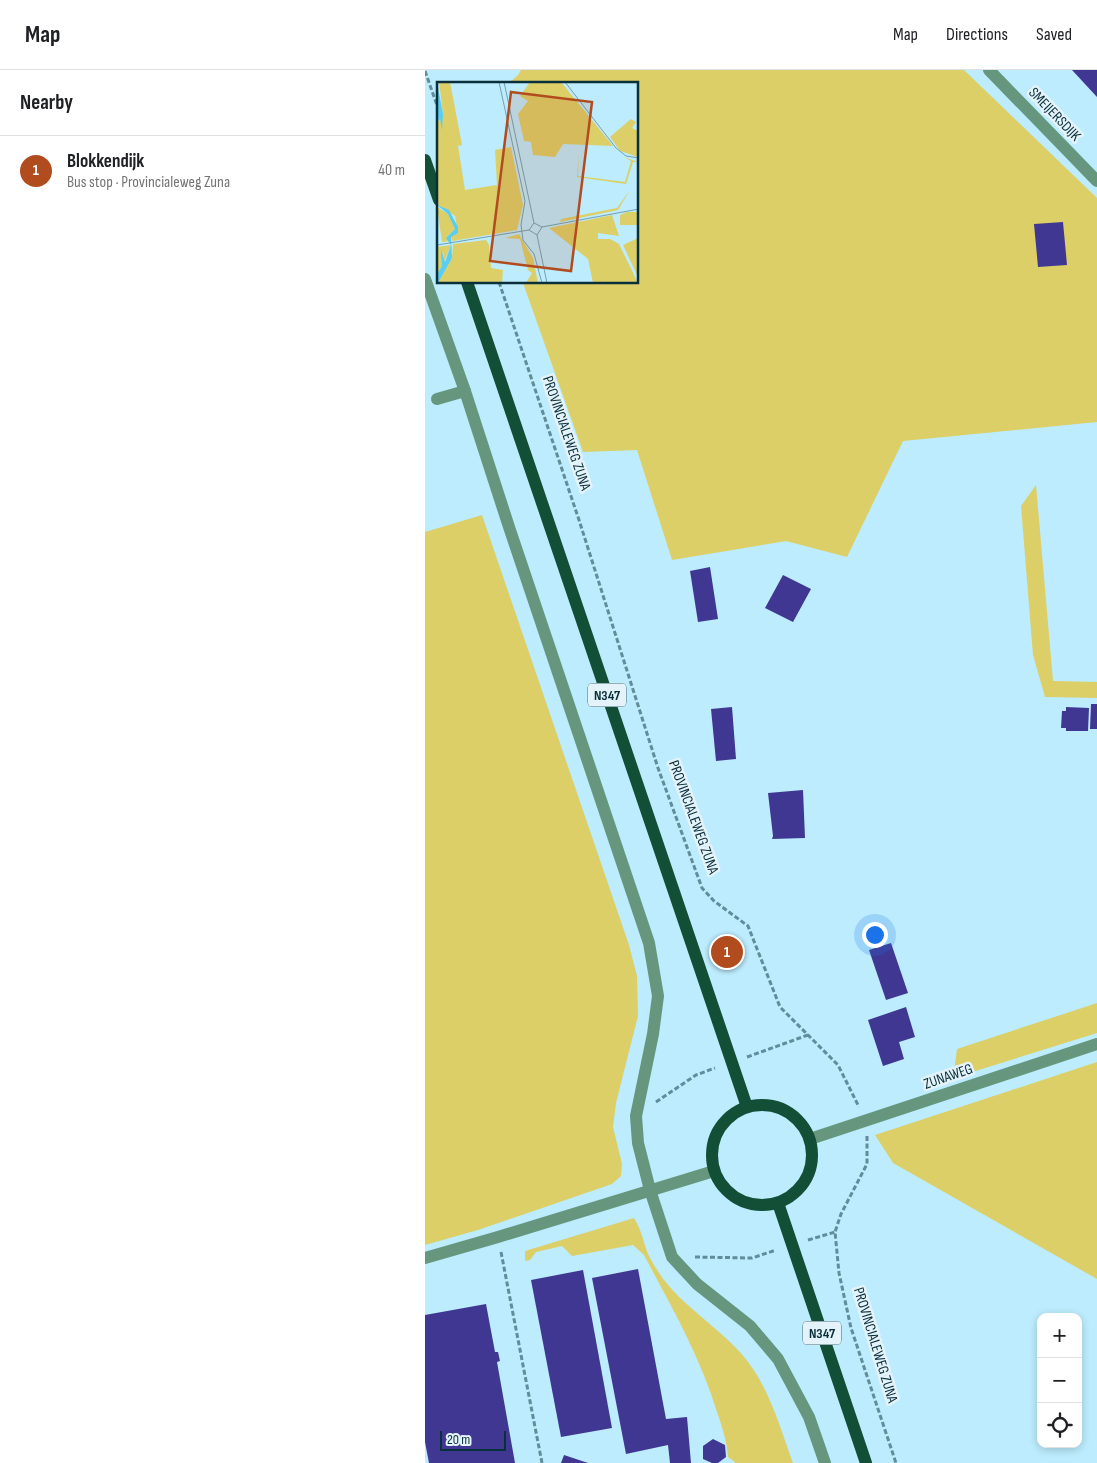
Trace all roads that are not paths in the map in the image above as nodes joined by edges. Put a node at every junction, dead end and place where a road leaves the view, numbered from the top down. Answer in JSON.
{"nodes":[{"id":1,"x":989,"y":70,"type":"edge"},
{"id":2,"x":425,"y":160,"type":"edge"},
{"id":3,"x":1097,"y":181,"type":"edge"},
{"id":4,"x":437,"y":194,"type":"edge"},
{"id":5,"x":425,"y":279,"type":"edge"},
{"id":6,"x":468,"y":284,"type":"edge"},
{"id":7,"x":465,"y":391,"type":"junction"},
{"id":8,"x":437,"y":399,"type":"dead end"},
{"id":9,"x":1097,"y":1044,"type":"edge"},
{"id":10,"x":747,"y":1107,"type":"junction"},
{"id":11,"x":810,"y":1139,"type":"junction"},
{"id":12,"x":713,"y":1171,"type":"junction"},
{"id":13,"x":649,"y":1190,"type":"junction"},
{"id":14,"x":778,"y":1203,"type":"junction"},
{"id":15,"x":425,"y":1258,"type":"edge"},
{"id":16,"x":825,"y":1463,"type":"edge"},
{"id":17,"x":866,"y":1463,"type":"edge"}],
"edges":[{"from":1,"to":3,"type":"street","name":"SMEIJERSDIJK"},
{"from":2,"to":4,"type":"main road"},
{"from":5,"to":7,"type":"street"},
{"from":6,"to":10,"type":"main road","number":"N347"},
{"from":7,"to":8,"type":"street"},
{"from":7,"to":13,"type":"street"},
{"from":9,"to":11,"type":"street","name":"ZUNAWEG"},
{"from":10,"to":11,"type":"main road"},
{"from":10,"to":12,"type":"main road"},
{"from":11,"to":14,"type":"main road"},
{"from":12,"to":13,"type":"street"},
{"from":12,"to":14,"type":"main road"},
{"from":13,"to":15,"type":"street"},
{"from":13,"to":16,"type":"street"},
{"from":14,"to":17,"type":"main road","number":"N347"}]}
